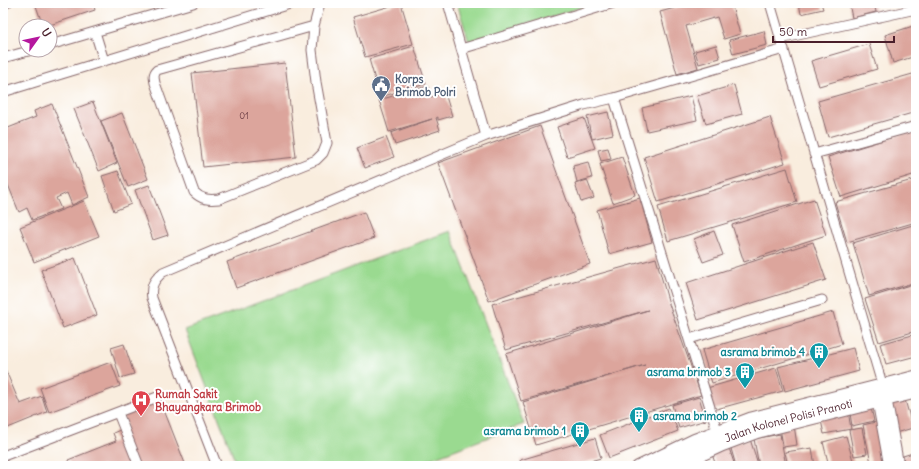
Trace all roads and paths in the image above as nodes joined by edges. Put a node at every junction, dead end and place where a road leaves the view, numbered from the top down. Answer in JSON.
{"nodes":[{"id":1,"x":7,"y":3,"type":"edge"},
{"id":2,"x":193,"y":3,"type":"edge"},
{"id":3,"x":293,"y":3,"type":"edge"},
{"id":4,"x":320,"y":3,"type":"edge"},
{"id":5,"x":448,"y":3,"type":"edge"},
{"id":6,"x":614,"y":3,"type":"edge"},
{"id":7,"x":770,"y":3,"type":"edge"},
{"id":8,"x":3,"y":4,"type":"edge"},
{"id":9,"x":916,"y":9,"type":"edge"},
{"id":10,"x":314,"y":26,"type":"junction"},
{"id":11,"x":95,"y":32,"type":"junction"},
{"id":12,"x":780,"y":39,"type":"junction"},
{"id":13,"x":58,"y":43,"type":"edge"},
{"id":14,"x":461,"y":49,"type":"junction"},
{"id":15,"x":784,"y":49,"type":"junction"},
{"id":16,"x":18,"y":54,"type":"edge"},
{"id":17,"x":3,"y":58,"type":"edge"},
{"id":18,"x":104,"y":61,"type":"junction"},
{"id":19,"x":3,"y":92,"type":"edge"},
{"id":20,"x":614,"y":98,"type":"junction"},
{"id":21,"x":916,"y":126,"type":"edge"},
{"id":22,"x":486,"y":136,"type":"junction"},
{"id":23,"x":814,"y":154,"type":"junction"},
{"id":24,"x":822,"y":300,"type":"dead end"},
{"id":25,"x":689,"y":339,"type":"junction"},
{"id":26,"x":916,"y":375,"type":"edge"},
{"id":27,"x":916,"y":387,"type":"edge"},
{"id":28,"x":881,"y":390,"type":"junction"},
{"id":29,"x":160,"y":396,"type":"dead end"},
{"id":30,"x":118,"y":413,"type":"junction"},
{"id":31,"x":717,"y":430,"type":"junction"},
{"id":32,"x":3,"y":456,"type":"edge"},
{"id":33,"x":139,"y":466,"type":"edge"},
{"id":34,"x":217,"y":466,"type":"edge"},
{"id":35,"x":637,"y":466,"type":"edge"},
{"id":36,"x":665,"y":466,"type":"edge"},
{"id":37,"x":894,"y":466,"type":"edge"}],
"edges":[{"from":1,"to":8,"type":"lane"},
{"from":2,"to":11,"type":"lane"},
{"from":3,"to":18,"type":"lane"},
{"from":4,"to":10,"type":"lane"},
{"from":5,"to":14,"type":"lane"},
{"from":6,"to":14,"type":"lane"},
{"from":7,"to":12,"type":"lane"},
{"from":9,"to":12,"type":"lane"},
{"from":10,"to":10,"type":"lane"},
{"from":11,"to":13,"type":"lane"},
{"from":11,"to":18,"type":"lane"},
{"from":12,"to":15,"type":"lane"},
{"from":14,"to":22,"type":"lane"},
{"from":15,"to":20,"type":"lane"},
{"from":15,"to":23,"type":"lane"},
{"from":16,"to":17,"type":"lane"},
{"from":18,"to":19,"type":"lane"},
{"from":20,"to":22,"type":"lane"},
{"from":20,"to":25,"type":"lane"},
{"from":21,"to":23,"type":"lane"},
{"from":22,"to":34,"type":"lane"},
{"from":23,"to":28,"type":"lane"},
{"from":24,"to":25,"type":"lane"},
{"from":25,"to":31,"type":"lane"},
{"from":26,"to":28,"type":"lane"},
{"from":27,"to":28,"type":"street","name":"Jalan Kolonel Polisi Pranoti"},
{"from":28,"to":31,"type":"lane"},
{"from":28,"to":36,"type":"street","name":"Jalan Kolonel Polisi Pranoti"},
{"from":28,"to":37,"type":"street"},
{"from":29,"to":30,"type":"lane"},
{"from":30,"to":32,"type":"lane"},
{"from":30,"to":33,"type":"lane"},
{"from":31,"to":35,"type":"lane"}]}
